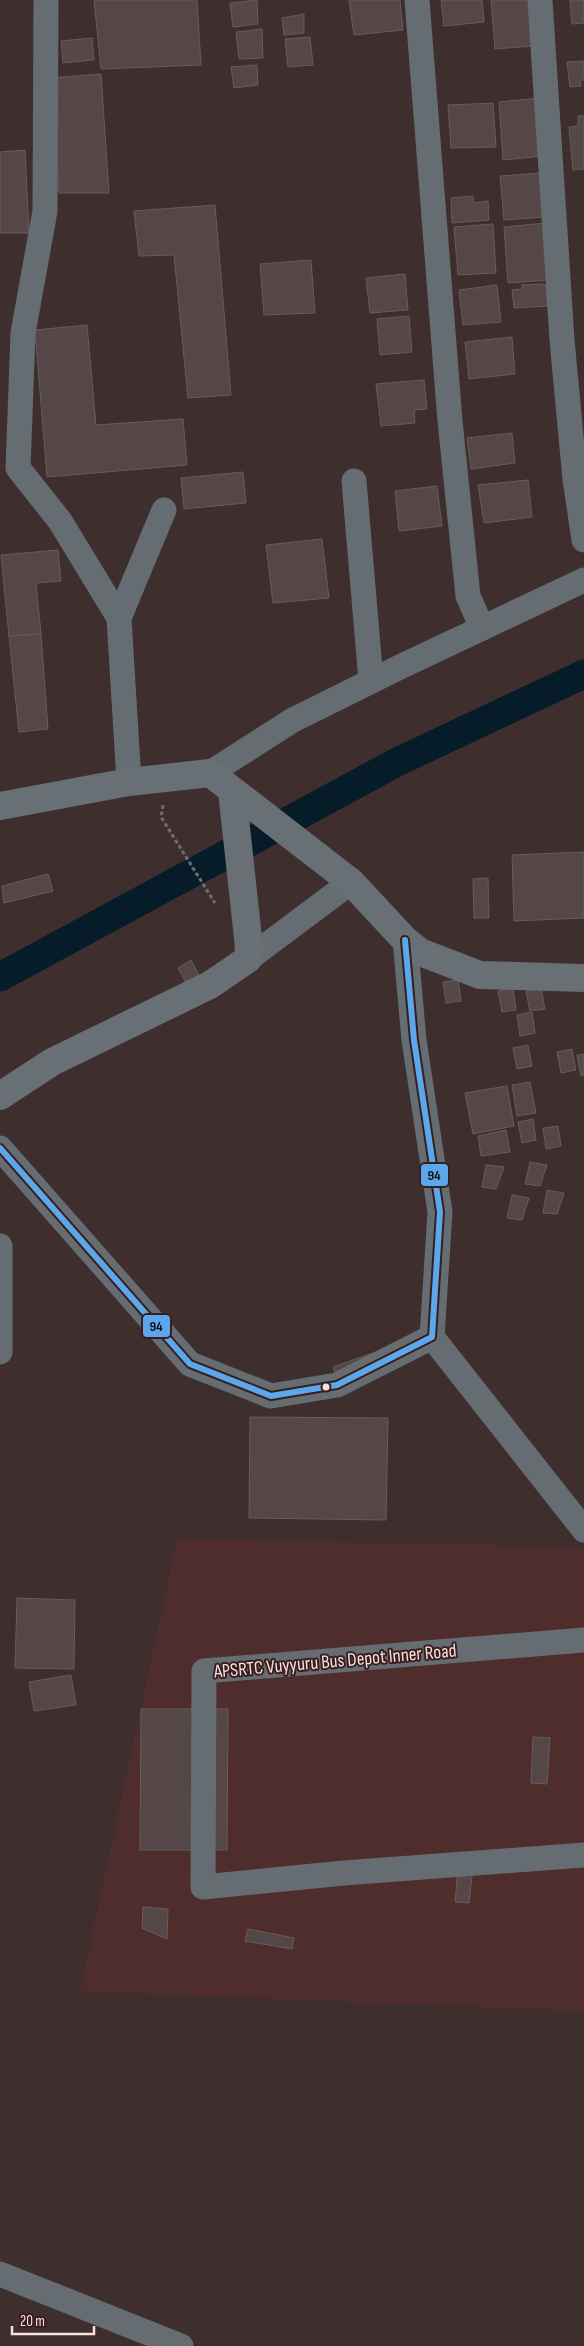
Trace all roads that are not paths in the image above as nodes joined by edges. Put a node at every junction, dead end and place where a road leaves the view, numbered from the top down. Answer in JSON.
{"nodes":[{"id":1,"x":46,"y":0,"type":"edge"},
{"id":2,"x":417,"y":0,"type":"edge"},
{"id":3,"x":540,"y":0,"type":"edge"},
{"id":4,"x":354,"y":481,"type":"dead end"},
{"id":5,"x":164,"y":510,"type":"dead end"},
{"id":6,"x":584,"y":540,"type":"edge"},
{"id":7,"x":584,"y":580,"type":"edge"},
{"id":8,"x":119,"y":618,"type":"junction"},
{"id":9,"x":482,"y":628,"type":"junction"},
{"id":10,"x":371,"y":681,"type":"junction"},
{"id":11,"x":210,"y":773,"type":"junction"},
{"id":12,"x":128,"y":782,"type":"junction"},
{"id":13,"x":232,"y":791,"type":"junction"},
{"id":14,"x":0,"y":806,"type":"edge"},
{"id":15,"x":351,"y":882,"type":"junction"},
{"id":16,"x":405,"y":940,"type":"junction"},
{"id":17,"x":248,"y":959,"type":"junction"},
{"id":18,"x":584,"y":978,"type":"edge"},
{"id":19,"x":0,"y":1096,"type":"edge"},
{"id":20,"x":0,"y":1148,"type":"edge"},
{"id":21,"x":0,"y":1246,"type":"edge"},
{"id":22,"x":432,"y":1337,"type":"junction"},
{"id":23,"x":0,"y":1352,"type":"edge"},
{"id":24,"x":584,"y":1530,"type":"edge"},
{"id":25,"x":584,"y":1640,"type":"edge"},
{"id":26,"x":584,"y":1855,"type":"edge"},
{"id":27,"x":0,"y":2274,"type":"edge"},
{"id":28,"x":181,"y":2346,"type":"edge"}],
"edges":[{"from":1,"to":8,"type":"street"},
{"from":2,"to":9,"type":"street"},
{"from":3,"to":6,"type":"street"},
{"from":4,"to":10,"type":"street"},
{"from":5,"to":8,"type":"street"},
{"from":7,"to":9,"type":"street"},
{"from":8,"to":12,"type":"street"},
{"from":9,"to":10,"type":"street"},
{"from":10,"to":11,"type":"street"},
{"from":11,"to":12,"type":"main road"},
{"from":11,"to":13,"type":"main road"},
{"from":12,"to":14,"type":"main road"},
{"from":13,"to":15,"type":"main road"},
{"from":13,"to":17,"type":"main road"},
{"from":15,"to":16,"type":"main road"},
{"from":15,"to":17,"type":"street"},
{"from":16,"to":18,"type":"main road"},
{"from":16,"to":22,"type":"street"},
{"from":17,"to":19,"type":"main road"},
{"from":20,"to":22,"type":"street"},
{"from":21,"to":23,"type":"street"},
{"from":22,"to":24,"type":"street"},
{"from":25,"to":26,"type":"street","name":"APSRTC Vuyyuru Bus Depot Inner Road"},
{"from":27,"to":28,"type":"street"}]}
